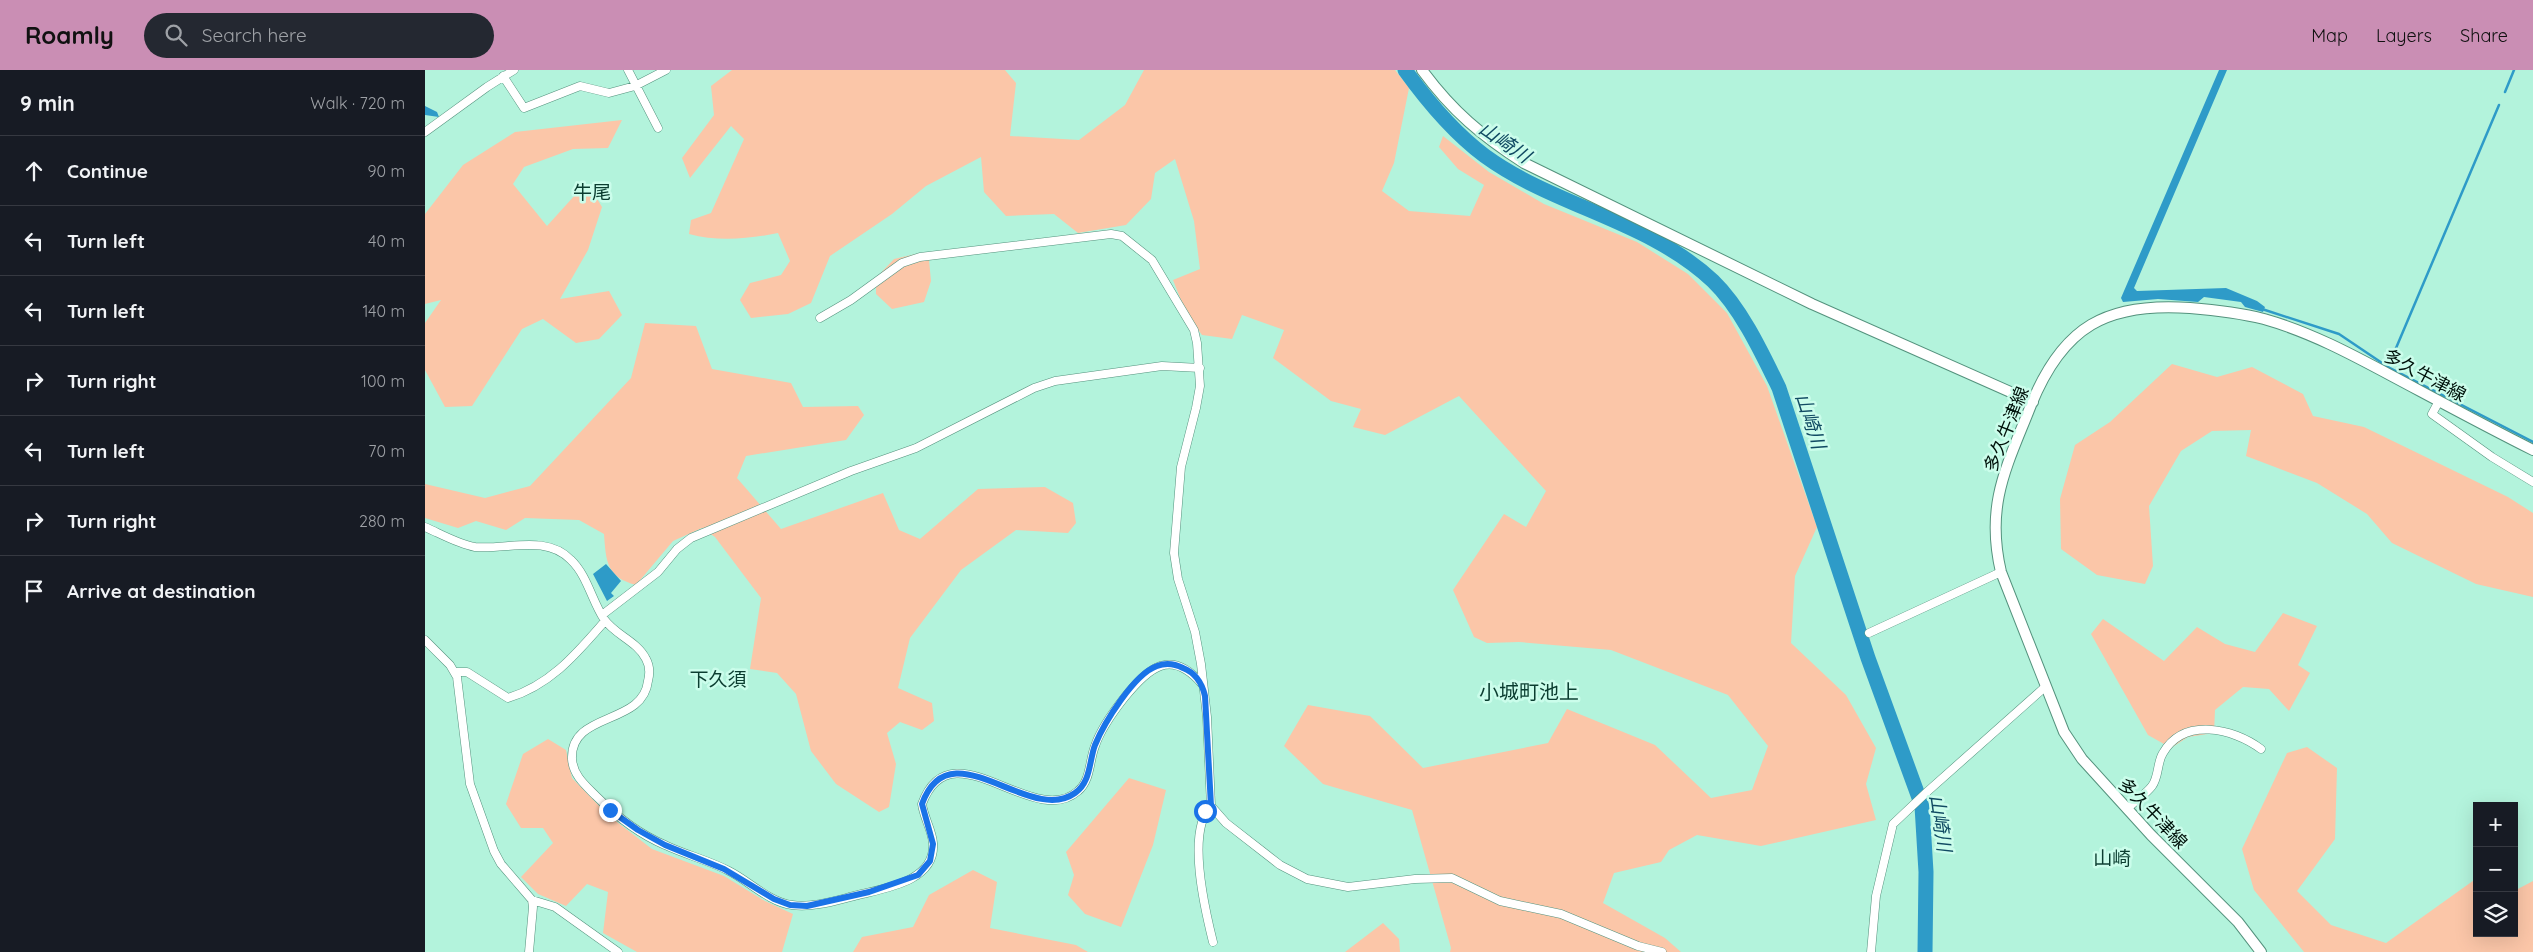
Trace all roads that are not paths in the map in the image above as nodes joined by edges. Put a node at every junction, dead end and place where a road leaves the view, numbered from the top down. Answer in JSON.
{"nodes":[{"id":1,"x":514,"y":70,"type":"edge"},
{"id":2,"x":628,"y":70,"type":"edge"},
{"id":3,"x":665,"y":70,"type":"edge"},
{"id":4,"x":1422,"y":70,"type":"edge"},
{"id":5,"x":503,"y":76,"type":"junction"},
{"id":6,"x":635,"y":86,"type":"junction"},
{"id":7,"x":658,"y":128,"type":"dead end"},
{"id":8,"x":425,"y":132,"type":"edge"},
{"id":9,"x":820,"y":318,"type":"dead end"},
{"id":10,"x":1199,"y":368,"type":"junction"},
{"id":11,"x":2439,"y":401,"type":"junction"},
{"id":12,"x":2033,"y":402,"type":"junction"},
{"id":13,"x":2533,"y":450,"type":"edge"},
{"id":14,"x":2533,"y":482,"type":"edge"},
{"id":15,"x":425,"y":527,"type":"edge"},
{"id":16,"x":2001,"y":572,"type":"junction"},
{"id":17,"x":604,"y":618,"type":"junction"},
{"id":18,"x":1869,"y":634,"type":"dead end"},
{"id":19,"x":425,"y":640,"type":"edge"},
{"id":20,"x":455,"y":672,"type":"junction"},
{"id":21,"x":1202,"y":684,"type":"junction"},
{"id":22,"x":2045,"y":687,"type":"junction"},
{"id":23,"x":2261,"y":749,"type":"dead end"},
{"id":24,"x":1211,"y":806,"type":"junction"},
{"id":25,"x":2127,"y":809,"type":"junction"},
{"id":26,"x":532,"y":900,"type":"junction"},
{"id":27,"x":1213,"y":942,"type":"dead end"},
{"id":28,"x":529,"y":952,"type":"edge"},
{"id":29,"x":618,"y":952,"type":"edge"},
{"id":30,"x":1662,"y":952,"type":"edge"},
{"id":31,"x":1871,"y":952,"type":"edge"},
{"id":32,"x":2261,"y":952,"type":"edge"}],
"edges":[{"from":1,"to":5,"type":"street"},
{"from":2,"to":6,"type":"street"},
{"from":3,"to":6,"type":"street"},
{"from":4,"to":12,"type":"main road"},
{"from":5,"to":6,"type":"street"},
{"from":5,"to":8,"type":"street"},
{"from":6,"to":7,"type":"street"},
{"from":9,"to":10,"type":"street"},
{"from":10,"to":17,"type":"street"},
{"from":10,"to":21,"type":"street"},
{"from":11,"to":12,"type":"main road","name":"多久牛津線"},
{"from":11,"to":13,"type":"main road","name":"多久牛津線"},
{"from":11,"to":14,"type":"street"},
{"from":12,"to":16,"type":"main road","name":"多久牛津線"},
{"from":15,"to":17,"type":"street"},
{"from":16,"to":18,"type":"street"},
{"from":16,"to":22,"type":"main road","name":"多久牛津線"},
{"from":17,"to":20,"type":"street"},
{"from":17,"to":21,"type":"street"},
{"from":19,"to":20,"type":"street"},
{"from":20,"to":26,"type":"street"},
{"from":21,"to":24,"type":"street"},
{"from":22,"to":25,"type":"main road","name":"多久牛津線"},
{"from":22,"to":31,"type":"street"},
{"from":23,"to":25,"type":"street"},
{"from":24,"to":27,"type":"street"},
{"from":24,"to":30,"type":"street"},
{"from":25,"to":32,"type":"main road","name":"多久牛津線"},
{"from":26,"to":28,"type":"street"},
{"from":26,"to":29,"type":"street"}]}
